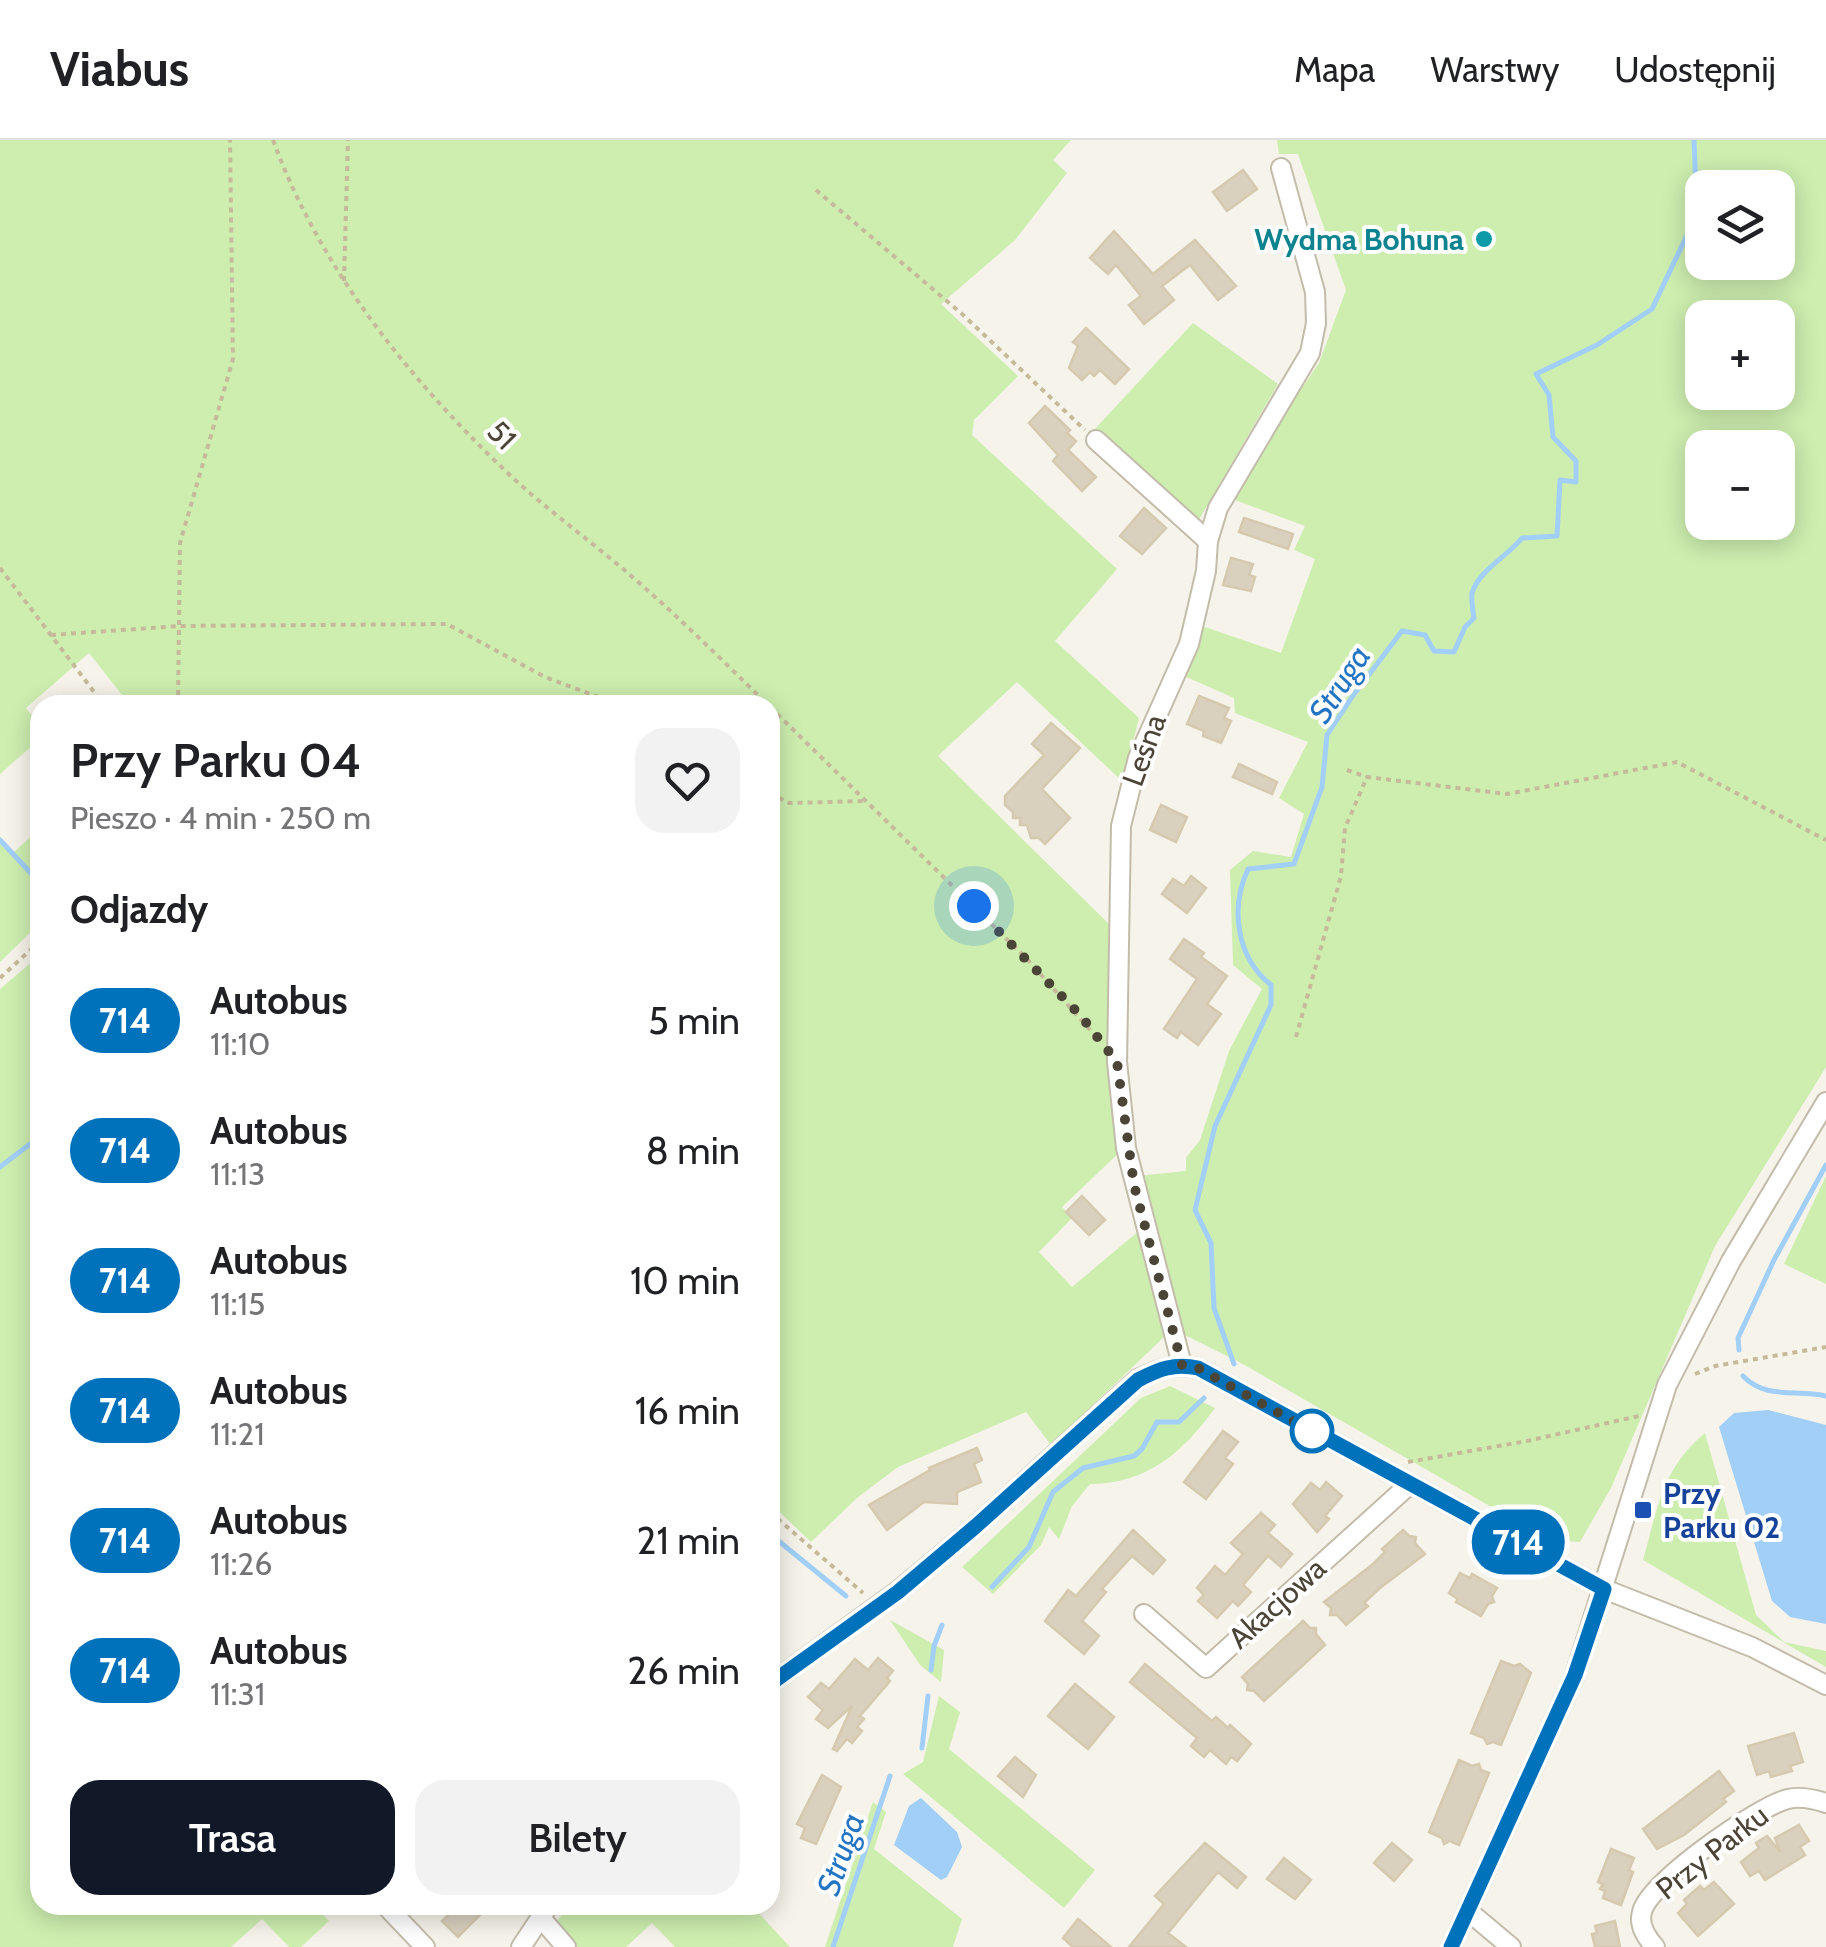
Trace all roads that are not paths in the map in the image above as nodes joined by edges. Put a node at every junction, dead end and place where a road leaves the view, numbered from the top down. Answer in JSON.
{"nodes":[{"id":1,"x":1281,"y":168,"type":"dead end"},
{"id":2,"x":1096,"y":440,"type":"road end"},
{"id":3,"x":1208,"y":541,"type":"junction"},
{"id":4,"x":1826,"y":1102,"type":"edge"},
{"id":5,"x":1182,"y":1365,"type":"junction"},
{"id":6,"x":1403,"y":1480,"type":"junction"},
{"id":7,"x":1604,"y":1589,"type":"junction"},
{"id":8,"x":1144,"y":1614,"type":"dead end"},
{"id":9,"x":780,"y":1677,"type":"edge"},
{"id":10,"x":1826,"y":1685,"type":"edge"},
{"id":11,"x":1826,"y":1804,"type":"edge"},
{"id":12,"x":1468,"y":1912,"type":"junction"},
{"id":13,"x":395,"y":1915,"type":"edge"},
{"id":14,"x":541,"y":1915,"type":"edge"},
{"id":15,"x":546,"y":1915,"type":"edge"},
{"id":16,"x":425,"y":1947,"type":"edge"},
{"id":17,"x":521,"y":1947,"type":"edge"},
{"id":18,"x":566,"y":1947,"type":"edge"},
{"id":19,"x":1451,"y":1947,"type":"edge"},
{"id":20,"x":1511,"y":1947,"type":"edge"},
{"id":21,"x":1655,"y":1947,"type":"edge"}],
"edges":[{"from":1,"to":3,"type":"street","name":"Leśna"},
{"from":2,"to":3,"type":"street"},
{"from":3,"to":5,"type":"street","name":"Leśna"},
{"from":4,"to":7,"type":"street"},
{"from":5,"to":6,"type":"street"},
{"from":5,"to":9,"type":"street"},
{"from":6,"to":7,"type":"street"},
{"from":6,"to":8,"type":"street","name":"Akacjowa"},
{"from":7,"to":10,"type":"street"},
{"from":7,"to":12,"type":"street"},
{"from":11,"to":21,"type":"street","name":"Przy Parku"},
{"from":12,"to":19,"type":"street"},
{"from":12,"to":20,"type":"street"},
{"from":13,"to":16,"type":"street"},
{"from":14,"to":17,"type":"street"},
{"from":15,"to":18,"type":"street"}]}
